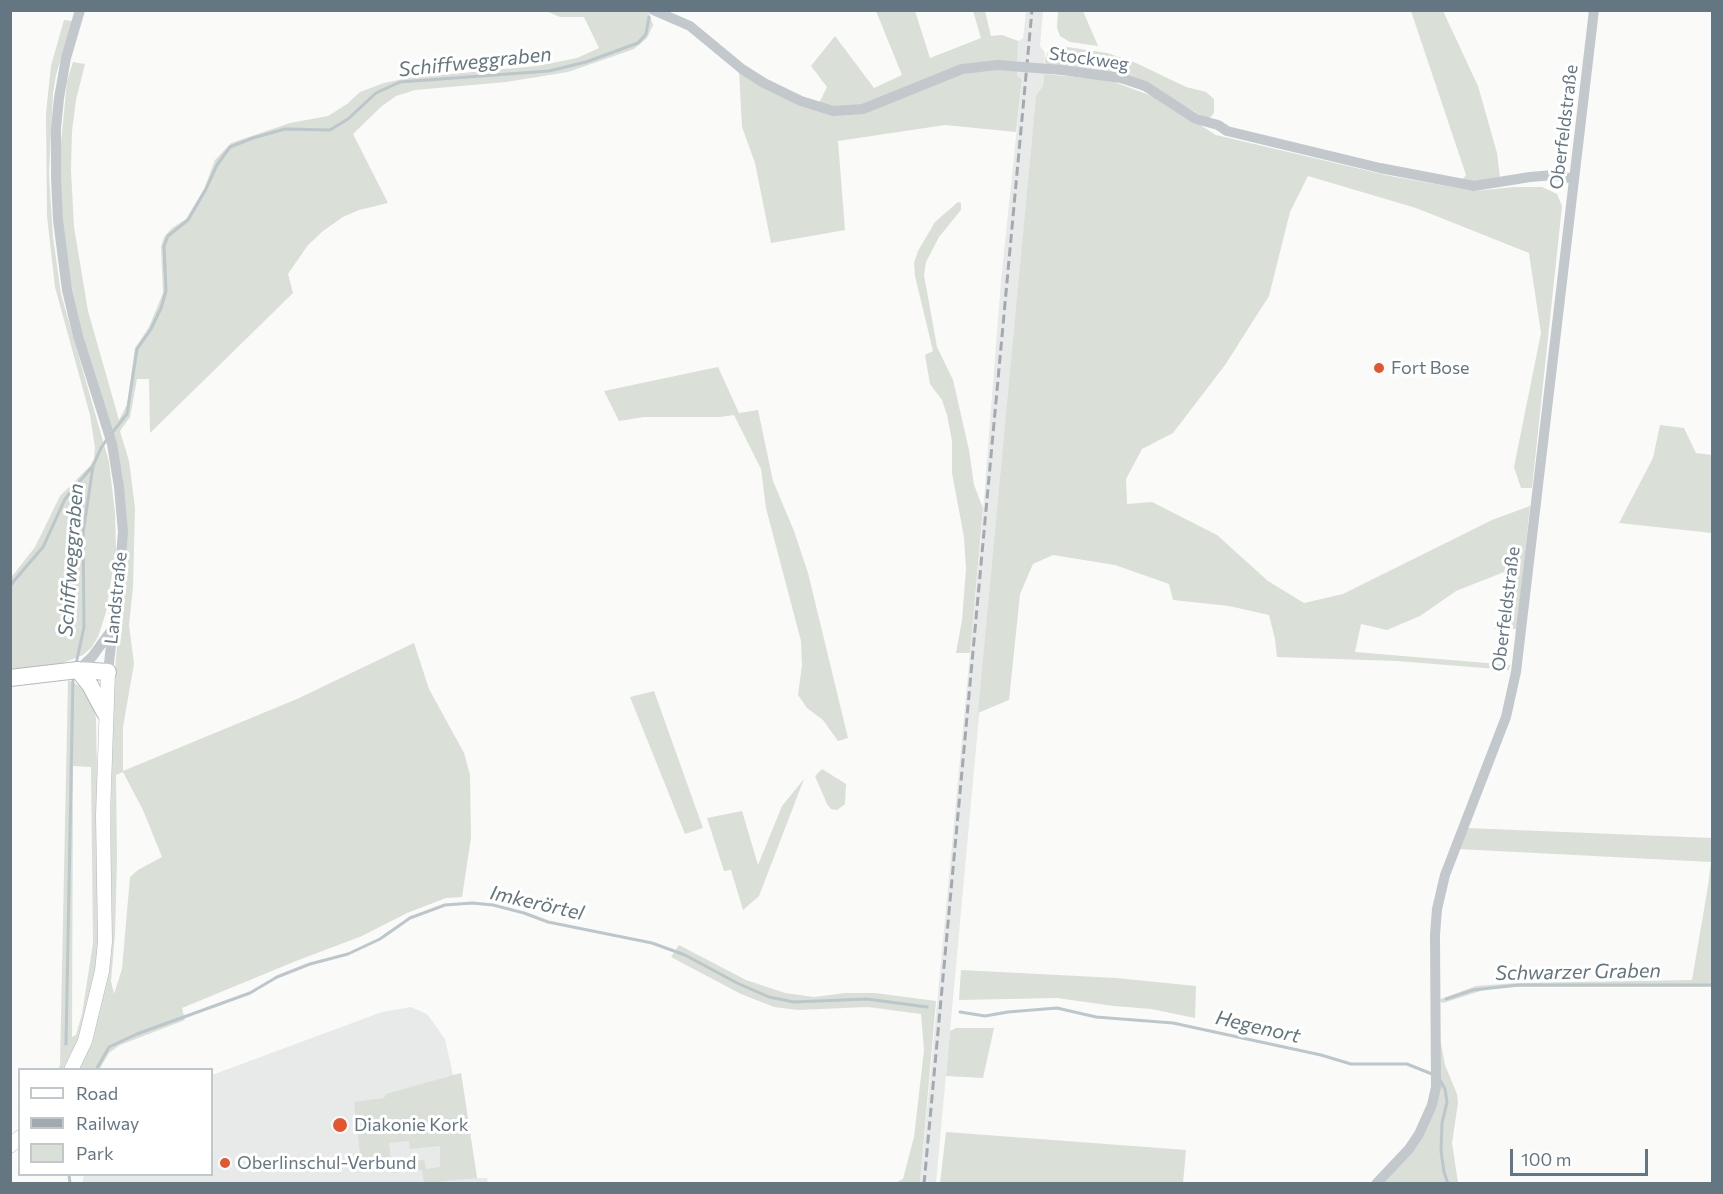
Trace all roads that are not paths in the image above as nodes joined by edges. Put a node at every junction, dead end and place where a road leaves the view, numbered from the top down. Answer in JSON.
{"nodes":[{"id":1,"x":80,"y":10,"type":"edge"},
{"id":2,"x":652,"y":10,"type":"edge"},
{"id":3,"x":1594,"y":10,"type":"edge"},
{"id":4,"x":1574,"y":179,"type":"junction"},
{"id":5,"x":113,"y":629,"type":"junction"},
{"id":6,"x":78,"y":670,"type":"junction"},
{"id":7,"x":108,"y":672,"type":"junction"},
{"id":8,"x":10,"y":678,"type":"edge"},
{"id":9,"x":105,"y":713,"type":"junction"},
{"id":10,"x":72,"y":1068,"type":"edge"},
{"id":11,"x":1376,"y":1184,"type":"edge"}],
"edges":[{"from":1,"to":5,"type":"street","name":"Landstraße"},
{"from":2,"to":4,"type":"street","name":"Stockweg","bridge":true},
{"from":3,"to":4,"type":"street","name":"Oberfeldstraße"},
{"from":4,"to":11,"type":"street","name":"Oberfeldstraße"},
{"from":5,"to":6,"type":"street"},
{"from":5,"to":7,"type":"street","name":"Landstraße"},
{"from":6,"to":7,"type":"highway"},
{"from":6,"to":8,"type":"highway"},
{"from":6,"to":9,"type":"highway"},
{"from":7,"to":9,"type":"main road","name":"Landstraße"},
{"from":9,"to":10,"type":"main road","name":"Landstraße"}]}
